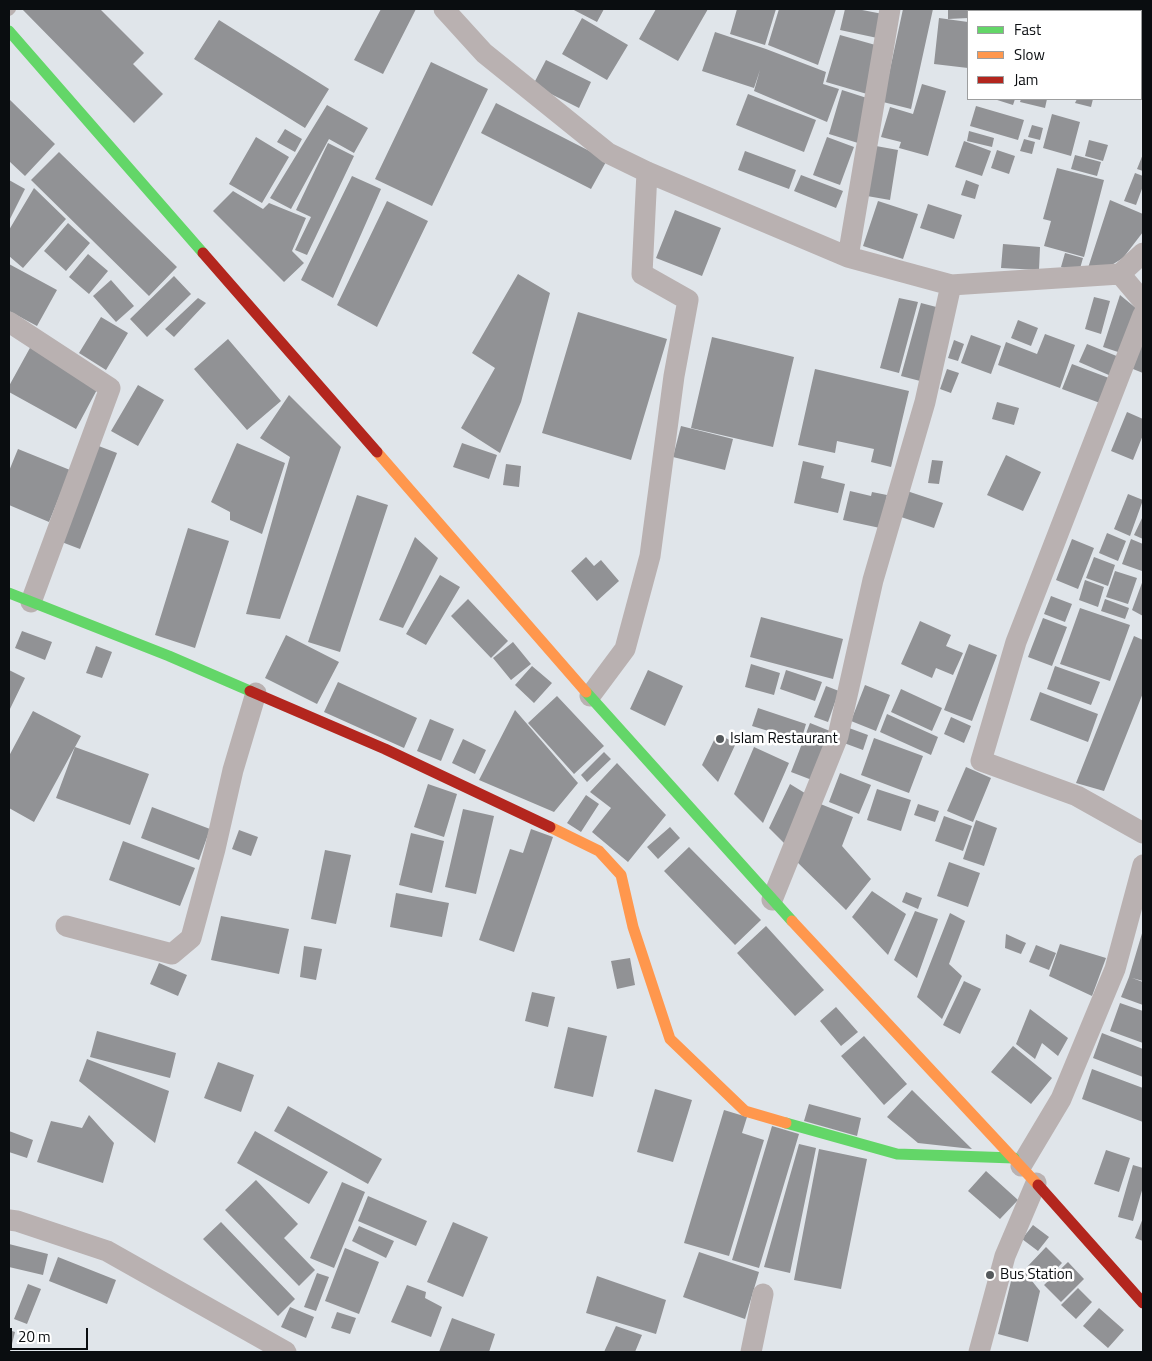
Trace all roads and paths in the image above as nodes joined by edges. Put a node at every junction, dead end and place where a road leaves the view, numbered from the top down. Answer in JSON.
{"nodes":[{"id":1,"x":444,"y":9,"type":"edge"},
{"id":2,"x":890,"y":9,"type":"edge"},
{"id":3,"x":9,"y":31,"type":"edge"},
{"id":4,"x":647,"y":172,"type":"junction"},
{"id":5,"x":1143,"y":253,"type":"edge"},
{"id":6,"x":848,"y":256,"type":"junction"},
{"id":7,"x":1120,"y":274,"type":"junction"},
{"id":8,"x":951,"y":285,"type":"junction"},
{"id":9,"x":1143,"y":301,"type":"edge"},
{"id":10,"x":1143,"y":315,"type":"edge"},
{"id":11,"x":9,"y":322,"type":"edge"},
{"id":12,"x":9,"y":593,"type":"edge"},
{"id":13,"x":31,"y":602,"type":"junction"},
{"id":14,"x":256,"y":693,"type":"junction"},
{"id":15,"x":590,"y":696,"type":"junction"},
{"id":16,"x":1143,"y":833,"type":"edge"},
{"id":17,"x":1143,"y":865,"type":"edge"},
{"id":18,"x":772,"y":900,"type":"junction"},
{"id":19,"x":66,"y":926,"type":"dead end"},
{"id":20,"x":1017,"y":1162,"type":"junction"},
{"id":21,"x":1036,"y":1183,"type":"junction"},
{"id":22,"x":9,"y":1220,"type":"edge"},
{"id":23,"x":763,"y":1294,"type":"dead end"},
{"id":24,"x":1143,"y":1303,"type":"edge"},
{"id":25,"x":286,"y":1352,"type":"edge"},
{"id":26,"x":751,"y":1352,"type":"edge"},
{"id":27,"x":980,"y":1352,"type":"edge"}],
"edges":[{"from":1,"to":4,"type":"street"},
{"from":2,"to":6,"type":"street"},
{"from":3,"to":15,"type":"main road"},
{"from":4,"to":6,"type":"street"},
{"from":4,"to":15,"type":"street"},
{"from":5,"to":7,"type":"street"},
{"from":6,"to":8,"type":"street"},
{"from":7,"to":8,"type":"street"},
{"from":7,"to":9,"type":"street"},
{"from":8,"to":18,"type":"street"},
{"from":10,"to":16,"type":"street"},
{"from":11,"to":13,"type":"street"},
{"from":12,"to":13,"type":"main road"},
{"from":13,"to":14,"type":"main road"},
{"from":14,"to":19,"type":"street"},
{"from":14,"to":20,"type":"main road"},
{"from":15,"to":18,"type":"main road"},
{"from":17,"to":20,"type":"street"},
{"from":18,"to":20,"type":"main road"},
{"from":20,"to":21,"type":"main road"},
{"from":21,"to":24,"type":"main road"},
{"from":21,"to":27,"type":"street"},
{"from":22,"to":25,"type":"street"},
{"from":23,"to":26,"type":"street"}]}
